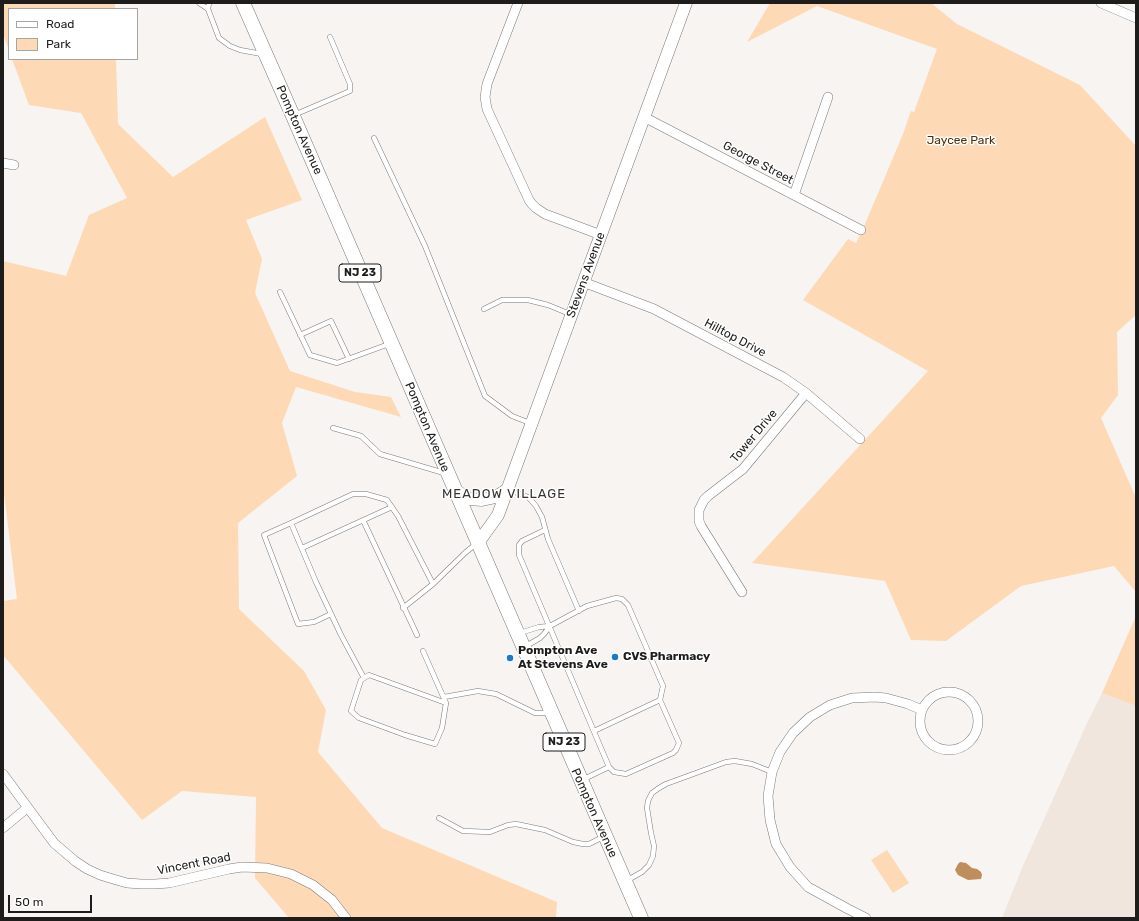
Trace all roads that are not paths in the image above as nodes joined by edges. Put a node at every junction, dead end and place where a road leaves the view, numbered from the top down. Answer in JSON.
{"nodes":[{"id":1,"x":199,"y":3,"type":"edge"},
{"id":2,"x":242,"y":3,"type":"edge"},
{"id":3,"x":518,"y":3,"type":"edge"},
{"id":4,"x":686,"y":3,"type":"edge"},
{"id":5,"x":1101,"y":3,"type":"edge"},
{"id":6,"x":208,"y":6,"type":"edge"},
{"id":7,"x":1136,"y":18,"type":"edge"},
{"id":8,"x":330,"y":37,"type":"dead end"},
{"id":9,"x":266,"y":54,"type":"junction"},
{"id":10,"x":828,"y":97,"type":"dead end"},
{"id":11,"x":293,"y":116,"type":"junction"},
{"id":12,"x":644,"y":117,"type":"junction"},
{"id":13,"x":374,"y":138,"type":"dead end"},
{"id":14,"x":3,"y":163,"type":"edge"},
{"id":15,"x":14,"y":165,"type":"dead end"},
{"id":16,"x":794,"y":195,"type":"junction"},
{"id":17,"x":861,"y":230,"type":"dead end"},
{"id":18,"x":601,"y":235,"type":"junction"},
{"id":19,"x":584,"y":282,"type":"junction"},
{"id":20,"x":280,"y":292,"type":"dead end"},
{"id":21,"x":484,"y":309,"type":"dead end"},
{"id":22,"x":572,"y":314,"type":"junction"},
{"id":23,"x":300,"y":335,"type":"junction"},
{"id":24,"x":391,"y":343,"type":"junction"},
{"id":25,"x":349,"y":359,"type":"junction"},
{"id":26,"x":806,"y":393,"type":"junction"},
{"id":27,"x":532,"y":423,"type":"junction"},
{"id":28,"x":333,"y":428,"type":"dead end"},
{"id":29,"x":860,"y":439,"type":"dead end"},
{"id":30,"x":448,"y":474,"type":"junction"},
{"id":31,"x":454,"y":489,"type":"junction"},
{"id":32,"x":508,"y":489,"type":"junction"},
{"id":33,"x":392,"y":507,"type":"junction"},
{"id":34,"x":363,"y":520,"type":"junction"},
{"id":35,"x":291,"y":523,"type":"junction"},
{"id":36,"x":545,"y":530,"type":"junction"},
{"id":37,"x":478,"y":543,"type":"junction"},
{"id":38,"x":302,"y":548,"type":"junction"},
{"id":39,"x":433,"y":584,"type":"junction"},
{"id":40,"x":742,"y":592,"type":"dead end"},
{"id":41,"x":403,"y":608,"type":"junction"},
{"id":42,"x":578,"y":611,"type":"junction"},
{"id":43,"x":331,"y":614,"type":"junction"},
{"id":44,"x":550,"y":626,"type":"junction"},
{"id":45,"x":517,"y":634,"type":"junction"},
{"id":46,"x":417,"y":635,"type":"dead end"},
{"id":47,"x":522,"y":647,"type":"junction"},
{"id":48,"x":423,"y":651,"type":"dead end"},
{"id":49,"x":364,"y":678,"type":"junction"},
{"id":50,"x":444,"y":697,"type":"junction"},
{"id":51,"x":660,"y":700,"type":"junction"},
{"id":52,"x":446,"y":703,"type":"junction"},
{"id":53,"x":922,"y":710,"type":"junction"},
{"id":54,"x":551,"y":713,"type":"junction"},
{"id":55,"x":594,"y":731,"type":"junction"},
{"id":56,"x":609,"y":767,"type":"junction"},
{"id":57,"x":772,"y":772,"type":"junction"},
{"id":58,"x":3,"y":774,"type":"edge"},
{"id":59,"x":580,"y":781,"type":"junction"},
{"id":60,"x":28,"y":808,"type":"junction"},
{"id":61,"x":439,"y":818,"type":"dead end"},
{"id":62,"x":3,"y":828,"type":"edge"},
{"id":63,"x":605,"y":837,"type":"junction"},
{"id":64,"x":625,"y":882,"type":"junction"},
{"id":65,"x":346,"y":918,"type":"edge"},
{"id":66,"x":640,"y":918,"type":"edge"},
{"id":67,"x":866,"y":918,"type":"edge"}],
"edges":[{"from":1,"to":6,"type":"lane"},
{"from":2,"to":9,"type":"main road","name":"Pompton Avenue","number":"NJ 23"},
{"from":3,"to":18,"type":"street"},
{"from":4,"to":12,"type":"main road","name":"Stevens Avenue"},
{"from":5,"to":7,"type":"street"},
{"from":6,"to":9,"type":"lane"},
{"from":8,"to":11,"type":"lane"},
{"from":9,"to":11,"type":"main road","name":"Pompton Avenue","number":"NJ 23"},
{"from":10,"to":16,"type":"street"},
{"from":11,"to":24,"type":"main road","name":"Pompton Avenue","number":"NJ 23"},
{"from":12,"to":16,"type":"street","name":"George Street"},
{"from":12,"to":18,"type":"main road","name":"Stevens Avenue"},
{"from":13,"to":27,"type":"lane"},
{"from":14,"to":15,"type":"street"},
{"from":16,"to":17,"type":"street","name":"George Street"},
{"from":18,"to":19,"type":"main road","name":"Stevens Avenue"},
{"from":19,"to":22,"type":"main road","name":"Stevens Avenue"},
{"from":19,"to":26,"type":"street","name":"Hilltop Drive"},
{"from":20,"to":23,"type":"lane"},
{"from":21,"to":22,"type":"lane"},
{"from":22,"to":27,"type":"main road","name":"Stevens Avenue"},
{"from":23,"to":25,"type":"lane"},
{"from":23,"to":25,"type":"lane"},
{"from":24,"to":25,"type":"lane"},
{"from":24,"to":30,"type":"main road","name":"Pompton Avenue","number":"NJ 23"},
{"from":26,"to":29,"type":"street","name":"Hilltop Drive"},
{"from":26,"to":40,"type":"street","name":"Tower Drive"},
{"from":27,"to":32,"type":"main road","name":"Stevens Avenue"},
{"from":28,"to":30,"type":"lane"},
{"from":30,"to":31,"type":"main road","name":"Pompton Avenue","number":"NJ 23"},
{"from":31,"to":32,"type":"main road"},
{"from":31,"to":37,"type":"main road","name":"Pompton Avenue","number":"NJ 23"},
{"from":32,"to":36,"type":"lane"},
{"from":32,"to":37,"type":"main road","name":"Stevens Avenue"},
{"from":33,"to":34,"type":"lane"},
{"from":33,"to":35,"type":"lane"},
{"from":33,"to":39,"type":"lane"},
{"from":34,"to":38,"type":"lane"},
{"from":34,"to":41,"type":"lane"},
{"from":35,"to":38,"type":"lane"},
{"from":35,"to":43,"type":"lane"},
{"from":36,"to":42,"type":"lane"},
{"from":36,"to":44,"type":"lane"},
{"from":37,"to":39,"type":"lane"},
{"from":37,"to":45,"type":"main road","name":"Pompton Avenue","number":"NJ 23"},
{"from":38,"to":43,"type":"lane"},
{"from":39,"to":41,"type":"lane"},
{"from":41,"to":46,"type":"lane"},
{"from":42,"to":44,"type":"lane"},
{"from":42,"to":51,"type":"lane"},
{"from":43,"to":49,"type":"lane"},
{"from":44,"to":45,"type":"lane"},
{"from":44,"to":47,"type":"lane"},
{"from":44,"to":55,"type":"lane"},
{"from":45,"to":47,"type":"main road","name":"Pompton Avenue","number":"NJ 23"},
{"from":47,"to":54,"type":"main road","name":"Pompton Avenue","number":"NJ 23"},
{"from":48,"to":50,"type":"lane"},
{"from":49,"to":52,"type":"lane"},
{"from":49,"to":52,"type":"lane"},
{"from":50,"to":52,"type":"lane"},
{"from":50,"to":54,"type":"lane"},
{"from":51,"to":55,"type":"lane"},
{"from":51,"to":56,"type":"lane"},
{"from":53,"to":53,"type":"street"},
{"from":53,"to":57,"type":"street"},
{"from":54,"to":59,"type":"main road","name":"Pompton Avenue","number":"NJ 23"},
{"from":55,"to":56,"type":"lane"},
{"from":56,"to":59,"type":"lane"},
{"from":57,"to":64,"type":"lane"},
{"from":57,"to":67,"type":"street"},
{"from":58,"to":60,"type":"street","name":"Vincent Road"},
{"from":59,"to":63,"type":"main road","name":"Pompton Avenue","number":"NJ 23"},
{"from":60,"to":62,"type":"street"},
{"from":60,"to":65,"type":"street","name":"Vincent Road"},
{"from":61,"to":63,"type":"lane"},
{"from":63,"to":64,"type":"main road","name":"Pompton Avenue","number":"NJ 23"},
{"from":64,"to":66,"type":"main road","name":"Pompton Avenue","number":"NJ 23"}]}
